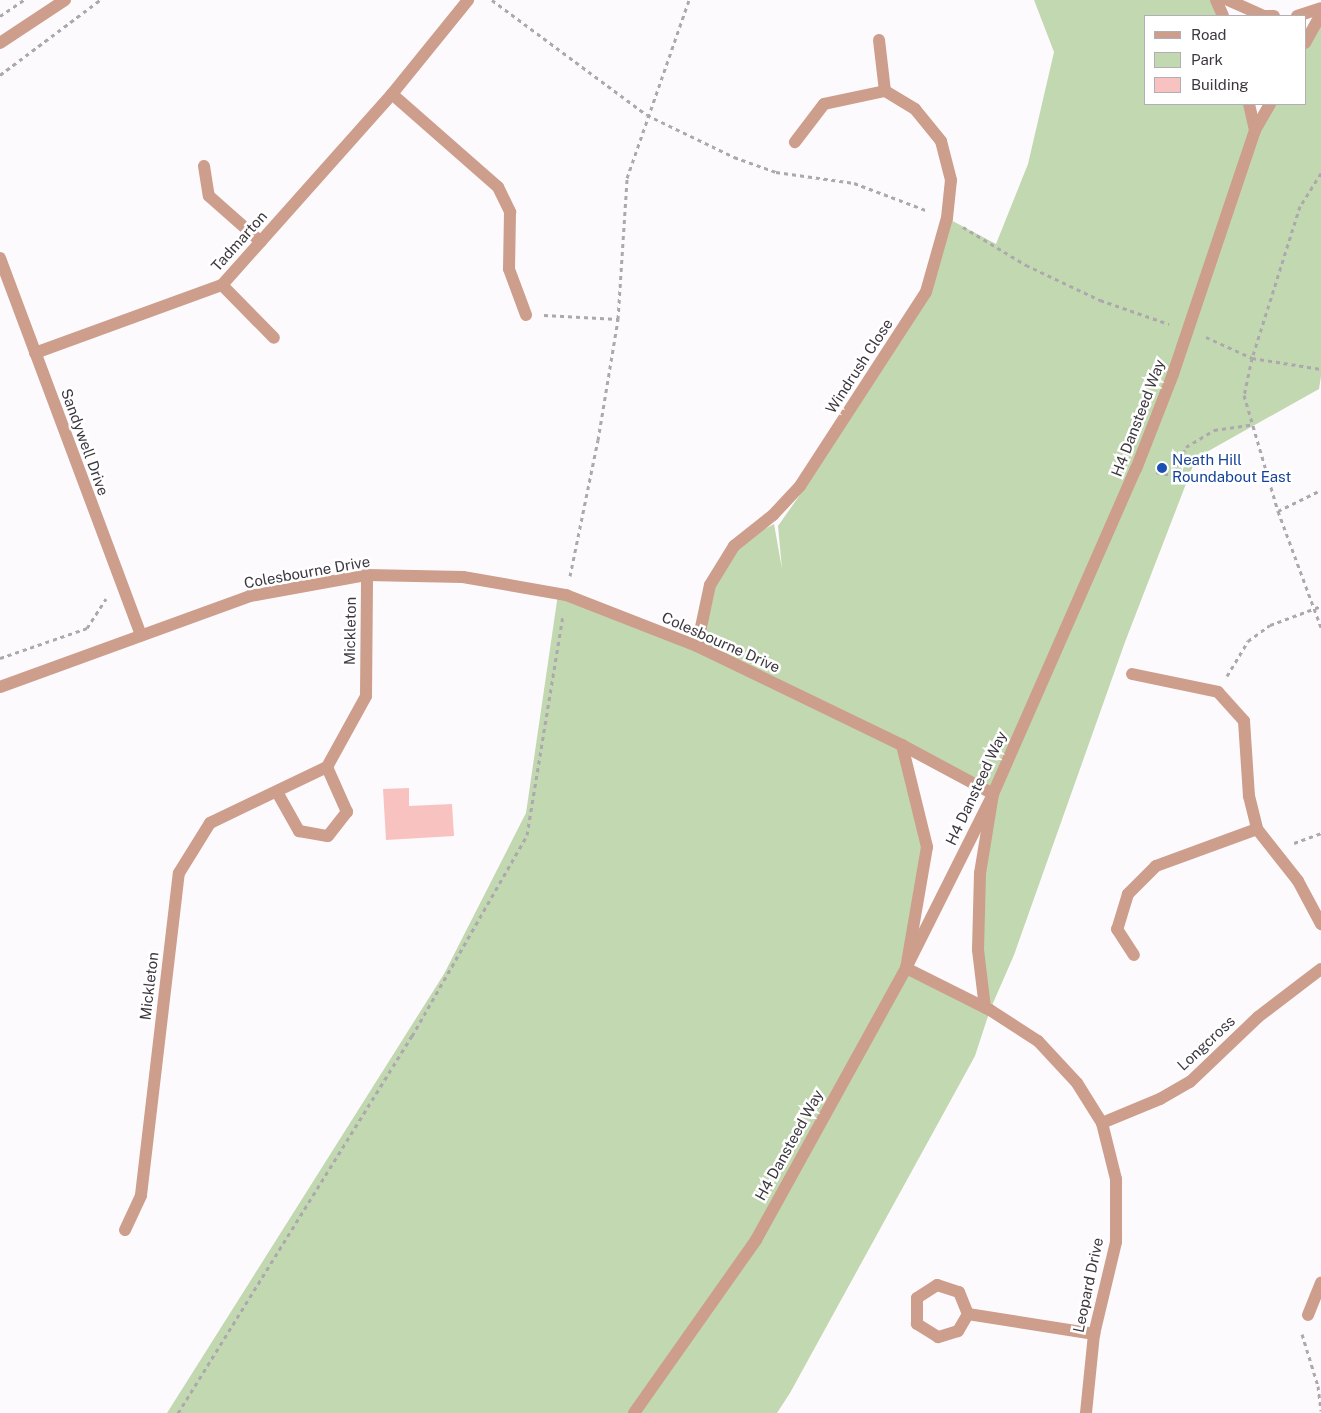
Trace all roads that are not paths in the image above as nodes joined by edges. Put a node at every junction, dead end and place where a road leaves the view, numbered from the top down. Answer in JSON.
{"nodes":[{"id":1,"x":65,"y":0,"type":"edge"},
{"id":2,"x":468,"y":0,"type":"edge"},
{"id":3,"x":1216,"y":0,"type":"edge"},
{"id":4,"x":1228,"y":0,"type":"edge"},
{"id":5,"x":1321,"y":8,"type":"edge"},
{"id":6,"x":1321,"y":14,"type":"edge"},
{"id":7,"x":1223,"y":15,"type":"edge"},
{"id":8,"x":1262,"y":15,"type":"edge"},
{"id":9,"x":1300,"y":15,"type":"edge"},
{"id":10,"x":879,"y":40,"type":"dead end"},
{"id":11,"x":1306,"y":40,"type":"edge"},
{"id":12,"x":0,"y":43,"type":"edge"},
{"id":13,"x":885,"y":91,"type":"junction"},
{"id":14,"x":392,"y":94,"type":"junction"},
{"id":15,"x":1249,"y":105,"type":"edge"},
{"id":16,"x":1269,"y":105,"type":"edge"},
{"id":17,"x":1255,"y":130,"type":"junction"},
{"id":18,"x":795,"y":142,"type":"dead end"},
{"id":19,"x":204,"y":166,"type":"dead end"},
{"id":20,"x":261,"y":242,"type":"junction"},
{"id":21,"x":0,"y":258,"type":"edge"},
{"id":22,"x":222,"y":285,"type":"junction"},
{"id":23,"x":526,"y":314,"type":"road end"},
{"id":24,"x":274,"y":338,"type":"dead end"},
{"id":25,"x":35,"y":353,"type":"junction"},
{"id":26,"x":367,"y":575,"type":"junction"},
{"id":27,"x":140,"y":636,"type":"junction"},
{"id":28,"x":697,"y":646,"type":"junction"},
{"id":29,"x":1132,"y":674,"type":"dead end"},
{"id":30,"x":0,"y":687,"type":"edge"},
{"id":31,"x":902,"y":745,"type":"junction"},
{"id":32,"x":327,"y":767,"type":"junction"},
{"id":33,"x":276,"y":792,"type":"junction"},
{"id":34,"x":993,"y":794,"type":"junction"},
{"id":35,"x":1257,"y":829,"type":"junction"},
{"id":36,"x":1321,"y":924,"type":"edge"},
{"id":37,"x":1134,"y":955,"type":"dead end"},
{"id":38,"x":906,"y":968,"type":"junction"},
{"id":39,"x":1321,"y":969,"type":"edge"},
{"id":40,"x":985,"y":1008,"type":"junction"},
{"id":41,"x":1102,"y":1123,"type":"junction"},
{"id":42,"x":125,"y":1230,"type":"dead end"},
{"id":43,"x":1321,"y":1282,"type":"edge"},
{"id":44,"x":968,"y":1314,"type":"junction"},
{"id":45,"x":1308,"y":1315,"type":"road end"},
{"id":46,"x":1094,"y":1334,"type":"junction"},
{"id":47,"x":634,"y":1413,"type":"edge"},
{"id":48,"x":1086,"y":1413,"type":"edge"}],
"edges":[{"from":1,"to":12,"type":"street"},
{"from":2,"to":14,"type":"street","name":"Tadmarton"},
{"from":3,"to":7,"type":"street"},
{"from":4,"to":8,"type":"street"},
{"from":5,"to":9,"type":"street"},
{"from":6,"to":11,"type":"street"},
{"from":10,"to":13,"type":"street"},
{"from":13,"to":18,"type":"street"},
{"from":13,"to":28,"type":"street","name":"Windrush Close"},
{"from":14,"to":20,"type":"street","name":"Tadmarton"},
{"from":14,"to":23,"type":"street"},
{"from":15,"to":17,"type":"street"},
{"from":16,"to":17,"type":"street","name":"H4 Dansteed Way"},
{"from":17,"to":34,"type":"street","name":"H4 Dansteed Way"},
{"from":19,"to":20,"type":"street"},
{"from":20,"to":22,"type":"street","name":"Tadmarton"},
{"from":21,"to":25,"type":"street","name":"Sandywell Drive"},
{"from":22,"to":24,"type":"street"},
{"from":22,"to":25,"type":"street","name":"Tadmarton"},
{"from":25,"to":27,"type":"street","name":"Sandywell Drive"},
{"from":26,"to":27,"type":"street","name":"Colesbourne Drive"},
{"from":26,"to":28,"type":"street","name":"Colesbourne Drive"},
{"from":26,"to":32,"type":"street","name":"Mickleton"},
{"from":27,"to":30,"type":"street","name":"Colesbourne Drive"},
{"from":28,"to":31,"type":"street","name":"Colesbourne Drive"},
{"from":29,"to":35,"type":"street"},
{"from":31,"to":34,"type":"street","name":"Colesbourne Drive"},
{"from":31,"to":38,"type":"street"},
{"from":32,"to":33,"type":"street","name":"Mickleton"},
{"from":32,"to":33,"type":"street"},
{"from":33,"to":42,"type":"street","name":"Mickleton"},
{"from":34,"to":38,"type":"street","name":"H4 Dansteed Way"},
{"from":34,"to":40,"type":"street"},
{"from":35,"to":36,"type":"street"},
{"from":35,"to":37,"type":"street"},
{"from":38,"to":40,"type":"street","name":"Leopard Drive"},
{"from":38,"to":47,"type":"street","name":"H4 Dansteed Way"},
{"from":39,"to":41,"type":"street","name":"Longcross"},
{"from":40,"to":41,"type":"street","name":"Leopard Drive"},
{"from":41,"to":46,"type":"street","name":"Leopard Drive"},
{"from":43,"to":45,"type":"street"},
{"from":44,"to":44,"type":"street"},
{"from":44,"to":46,"type":"street"},
{"from":46,"to":48,"type":"street","name":"Leopard Drive"}]}
